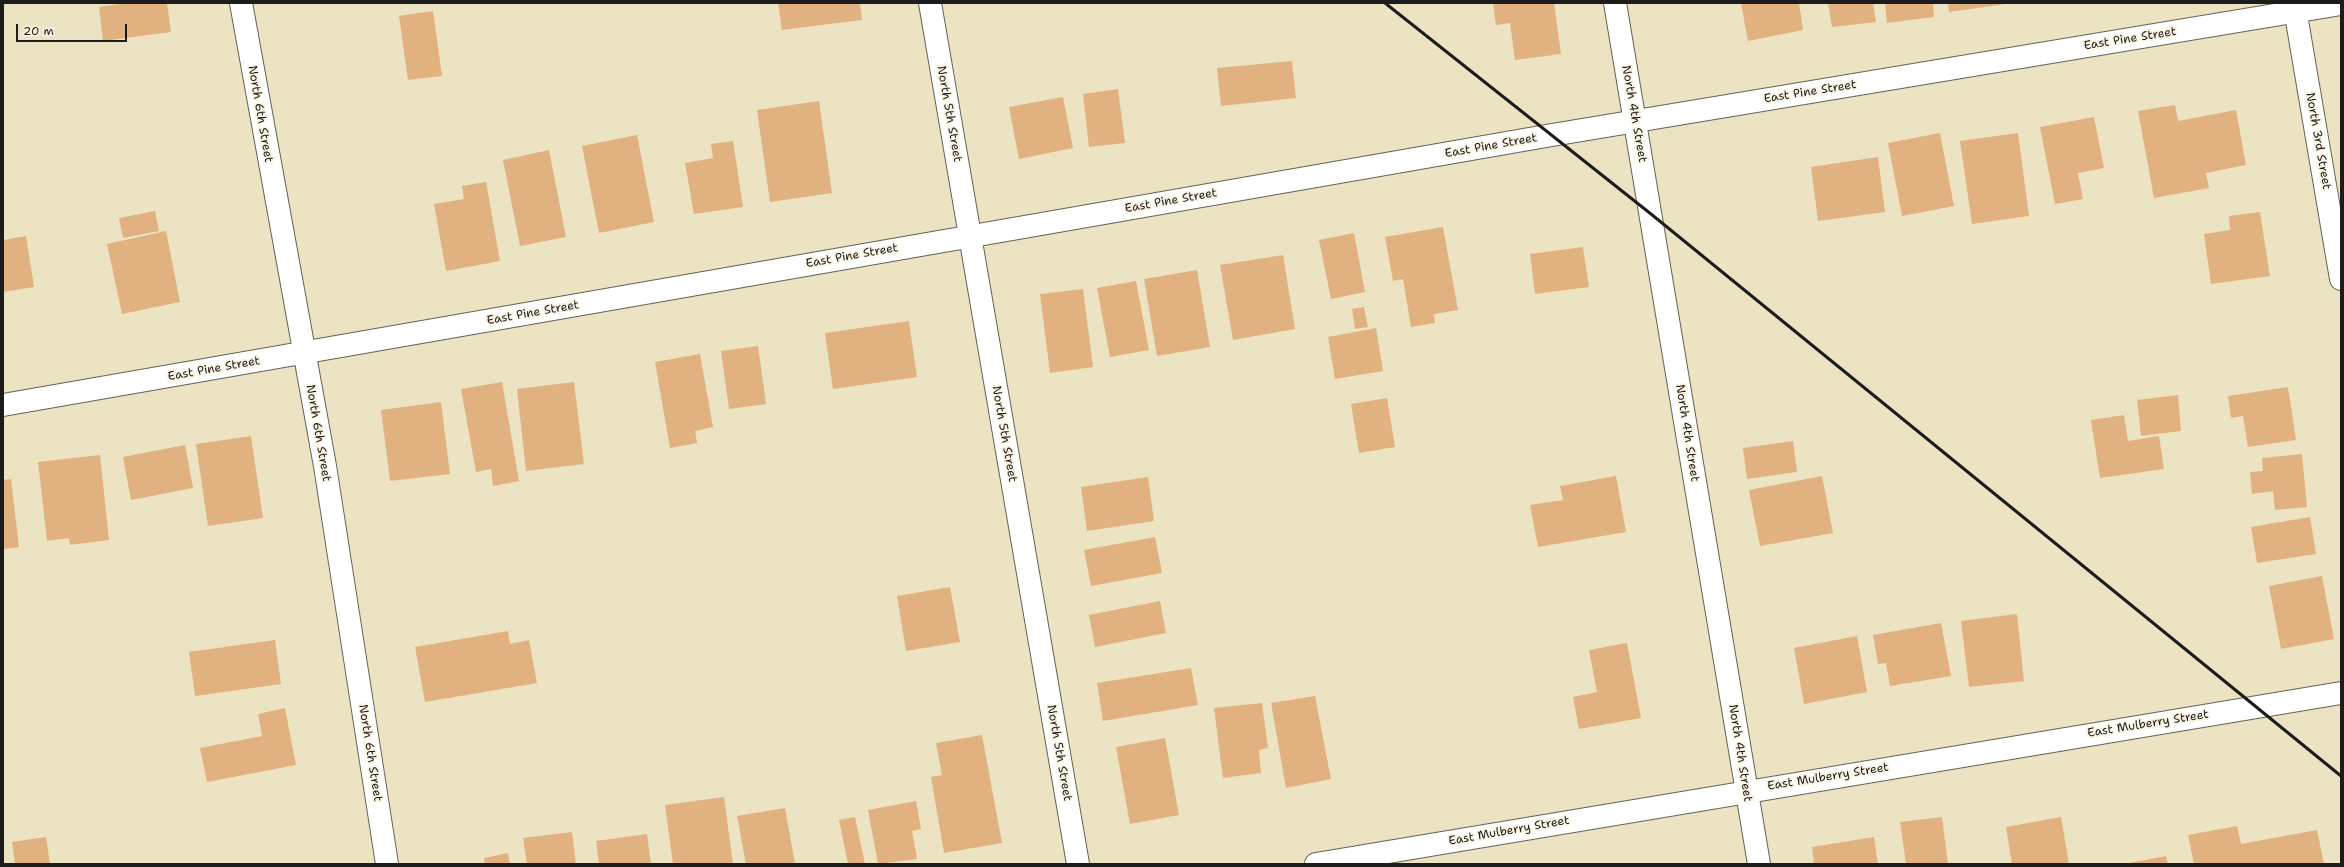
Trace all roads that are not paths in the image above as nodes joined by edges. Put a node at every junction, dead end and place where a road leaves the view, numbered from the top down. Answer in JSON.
{"nodes":[{"id":1,"x":241,"y":3,"type":"edge"},
{"id":2,"x":930,"y":3,"type":"edge"},
{"id":3,"x":1615,"y":3,"type":"edge"},
{"id":4,"x":2341,"y":4,"type":"edge"},
{"id":5,"x":2295,"y":7,"type":"edge"},
{"id":6,"x":1636,"y":121,"type":"junction"},
{"id":7,"x":969,"y":236,"type":"junction"},
{"id":8,"x":2341,"y":279,"type":"edge"},
{"id":9,"x":304,"y":354,"type":"junction"},
{"id":10,"x":3,"y":405,"type":"edge"},
{"id":11,"x":2341,"y":693,"type":"edge"},
{"id":12,"x":1746,"y":791,"type":"junction"},
{"id":13,"x":387,"y":864,"type":"edge"},
{"id":14,"x":1078,"y":864,"type":"edge"},
{"id":15,"x":1316,"y":864,"type":"edge"},
{"id":16,"x":1759,"y":864,"type":"edge"}],
"edges":[{"from":1,"to":9,"type":"street","name":"North 6th Street"},
{"from":2,"to":7,"type":"street","name":"North 5th Street"},
{"from":3,"to":6,"type":"street","name":"North 4th Street"},
{"from":4,"to":5,"type":"street","name":"East Pine Street"},
{"from":5,"to":6,"type":"street","name":"East Pine Street"},
{"from":5,"to":8,"type":"street","name":"North 3rd Street"},
{"from":6,"to":7,"type":"street","name":"East Pine Street"},
{"from":6,"to":12,"type":"street","name":"North 4th Street"},
{"from":7,"to":9,"type":"street","name":"East Pine Street"},
{"from":7,"to":14,"type":"street","name":"North 5th Street"},
{"from":9,"to":10,"type":"street","name":"East Pine Street"},
{"from":9,"to":13,"type":"street","name":"North 6th Street"},
{"from":11,"to":12,"type":"street","name":"East Mulberry Street"},
{"from":12,"to":15,"type":"street","name":"East Mulberry Street"},
{"from":12,"to":16,"type":"street","name":"North 4th Street"}]}
